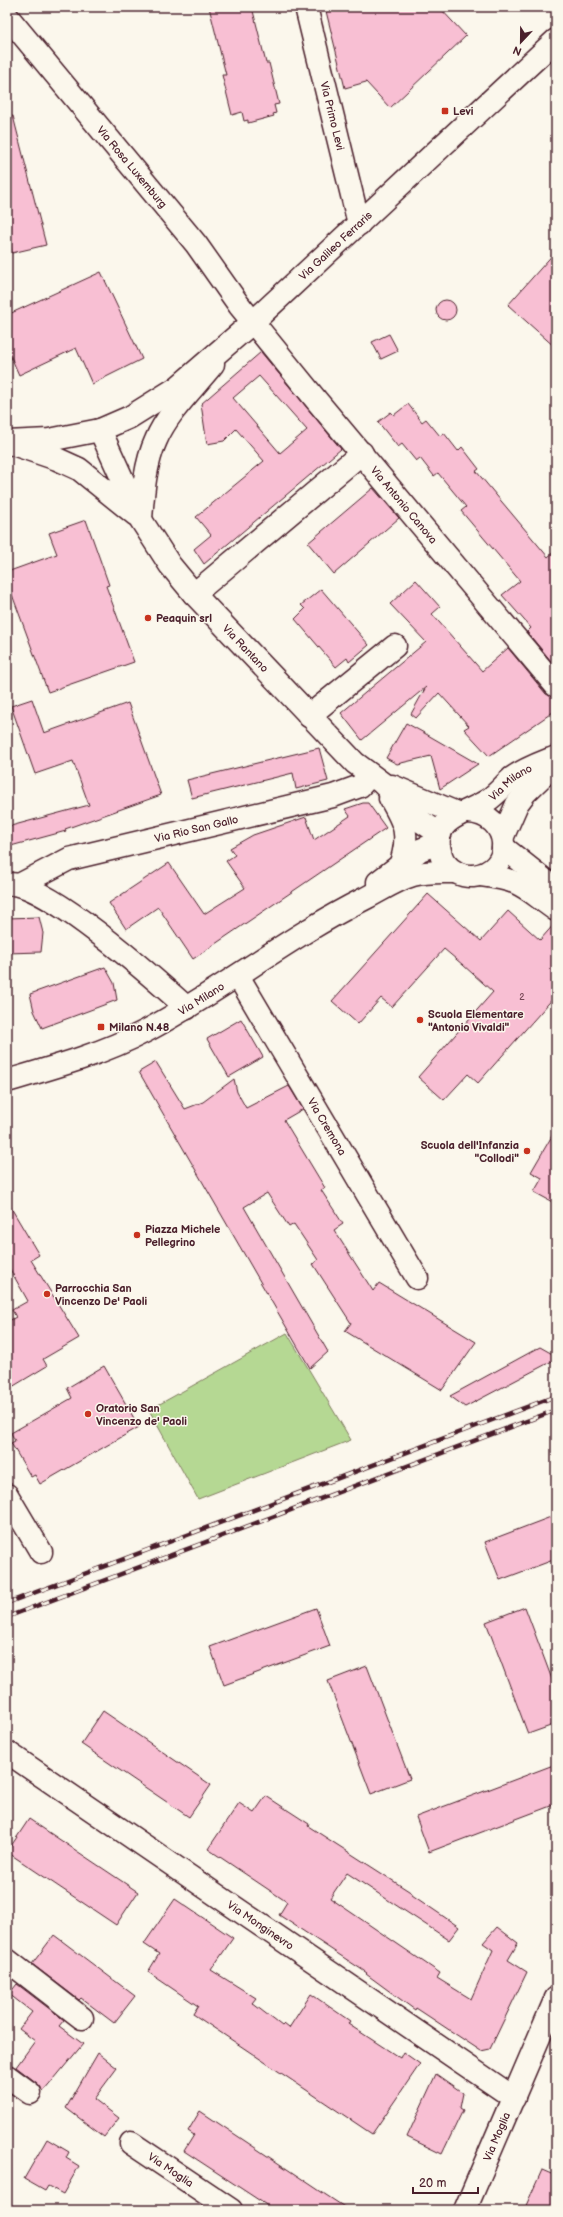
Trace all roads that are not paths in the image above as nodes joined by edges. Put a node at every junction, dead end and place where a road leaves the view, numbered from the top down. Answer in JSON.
{"nodes":[{"id":1,"x":306,"y":7,"type":"edge"},
{"id":2,"x":7,"y":16,"type":"edge"},
{"id":3,"x":556,"y":40,"type":"edge"},
{"id":4,"x":359,"y":224,"type":"junction"},
{"id":5,"x":253,"y":322,"type":"junction"},
{"id":6,"x":233,"y":341,"type":"junction"},
{"id":7,"x":100,"y":430,"type":"junction"},
{"id":8,"x":7,"y":442,"type":"edge"},
{"id":9,"x":362,"y":453,"type":"junction"},
{"id":10,"x":141,"y":520,"type":"junction"},
{"id":11,"x":194,"y":594,"type":"junction"},
{"id":12,"x":395,"y":646,"type":"dead end"},
{"id":13,"x":556,"y":686,"type":"edge"},
{"id":14,"x":309,"y":716,"type":"junction"},
{"id":15,"x":556,"y":757,"type":"edge"},
{"id":16,"x":556,"y":763,"type":"edge"},
{"id":17,"x":376,"y":779,"type":"junction"},
{"id":18,"x":463,"y":813,"type":"junction"},
{"id":19,"x":439,"y":838,"type":"junction"},
{"id":20,"x":503,"y":842,"type":"junction"},
{"id":21,"x":400,"y":863,"type":"junction"},
{"id":22,"x":455,"y":872,"type":"junction"},
{"id":23,"x":481,"y":875,"type":"junction"},
{"id":24,"x":14,"y":884,"type":"edge"},
{"id":25,"x":556,"y":889,"type":"edge"},
{"id":26,"x":556,"y":910,"type":"edge"},
{"id":27,"x":341,"y":911,"type":"junction"},
{"id":28,"x":238,"y":976,"type":"junction"},
{"id":29,"x":187,"y":1008,"type":"junction"},
{"id":30,"x":7,"y":1081,"type":"edge"},
{"id":31,"x":417,"y":1278,"type":"dead end"},
{"id":32,"x":7,"y":1495,"type":"edge"},
{"id":33,"x":41,"y":1552,"type":"dead end"},
{"id":34,"x":7,"y":1752,"type":"edge"},
{"id":35,"x":7,"y":1960,"type":"edge"},
{"id":36,"x":556,"y":1998,"type":"edge"},
{"id":37,"x":82,"y":2018,"type":"dead end"},
{"id":38,"x":556,"y":2038,"type":"edge"},
{"id":39,"x":529,"y":2064,"type":"junction"},
{"id":40,"x":7,"y":2076,"type":"edge"},
{"id":41,"x":30,"y":2093,"type":"dead end"},
{"id":42,"x":514,"y":2098,"type":"junction"},
{"id":43,"x":131,"y":2143,"type":"dead end"},
{"id":44,"x":230,"y":2210,"type":"edge"},
{"id":45,"x":465,"y":2210,"type":"edge"}],
"edges":[{"from":1,"to":4,"type":"street","name":"Via Primo Levi"},
{"from":2,"to":5,"type":"street","name":"Via Rosa Luxemburg"},
{"from":3,"to":4,"type":"street","name":"Via Galileo Ferraris"},
{"from":4,"to":5,"type":"street","name":"Via Galileo Ferraris"},
{"from":5,"to":6,"type":"street","name":"Via Galileo Ferraris"},
{"from":5,"to":9,"type":"street","name":"Via Antonio Canova"},
{"from":6,"to":7,"type":"street","name":"Via Galileo Ferraris"},
{"from":6,"to":10,"type":"street"},
{"from":7,"to":8,"type":"street","name":"Via Galileo Ferraris"},
{"from":7,"to":10,"type":"street","name":"Via Rantano"},
{"from":8,"to":10,"type":"street","name":"Via Rantano"},
{"from":9,"to":11,"type":"street"},
{"from":9,"to":13,"type":"street","name":"Via Antonio Canova"},
{"from":10,"to":11,"type":"street","name":"Via Rantano"},
{"from":11,"to":14,"type":"street","name":"Via Rantano"},
{"from":12,"to":14,"type":"street"},
{"from":14,"to":17,"type":"street","name":"Via Rantano"},
{"from":15,"to":18,"type":"street","name":"Via Milano"},
{"from":16,"to":20,"type":"street","name":"Via Milano"},
{"from":17,"to":18,"type":"street","name":"Via Rantano"},
{"from":17,"to":19,"type":"street","name":"Via Rantano"},
{"from":17,"to":21,"type":"street"},
{"from":17,"to":24,"type":"street","name":"Via Rio San Gallo"},
{"from":18,"to":19,"type":"street","name":"Via Milano"},
{"from":18,"to":20,"type":"street","name":"Via Milano"},
{"from":19,"to":21,"type":"street","name":"Via Milano"},
{"from":19,"to":22,"type":"street"},
{"from":20,"to":23,"type":"street","name":"Via Milano"},
{"from":20,"to":25,"type":"street"},
{"from":21,"to":27,"type":"street","name":"Via Milano"},
{"from":22,"to":23,"type":"street","name":"Via Milano"},
{"from":22,"to":27,"type":"street","name":"Via Milano"},
{"from":23,"to":26,"type":"street"},
{"from":24,"to":29,"type":"street","name":"Via Rio San Gallo"},
{"from":27,"to":28,"type":"street","name":"Via Milano"},
{"from":28,"to":29,"type":"street","name":"Via Milano"},
{"from":28,"to":31,"type":"street","name":"Via Cremona"},
{"from":29,"to":30,"type":"street","name":"Via Milano"},
{"from":32,"to":33,"type":"street"},
{"from":34,"to":42,"type":"street","name":"Via Monginevro"},
{"from":35,"to":37,"type":"street"},
{"from":36,"to":39,"type":"street","name":"Via Moglia"},
{"from":38,"to":39,"type":"street","name":"Via Moglia"},
{"from":39,"to":42,"type":"street","name":"Via Moglia"},
{"from":40,"to":41,"type":"street"},
{"from":42,"to":45,"type":"street","name":"Via Moglia"},
{"from":43,"to":44,"type":"street","name":"Via Moglia"}]}
